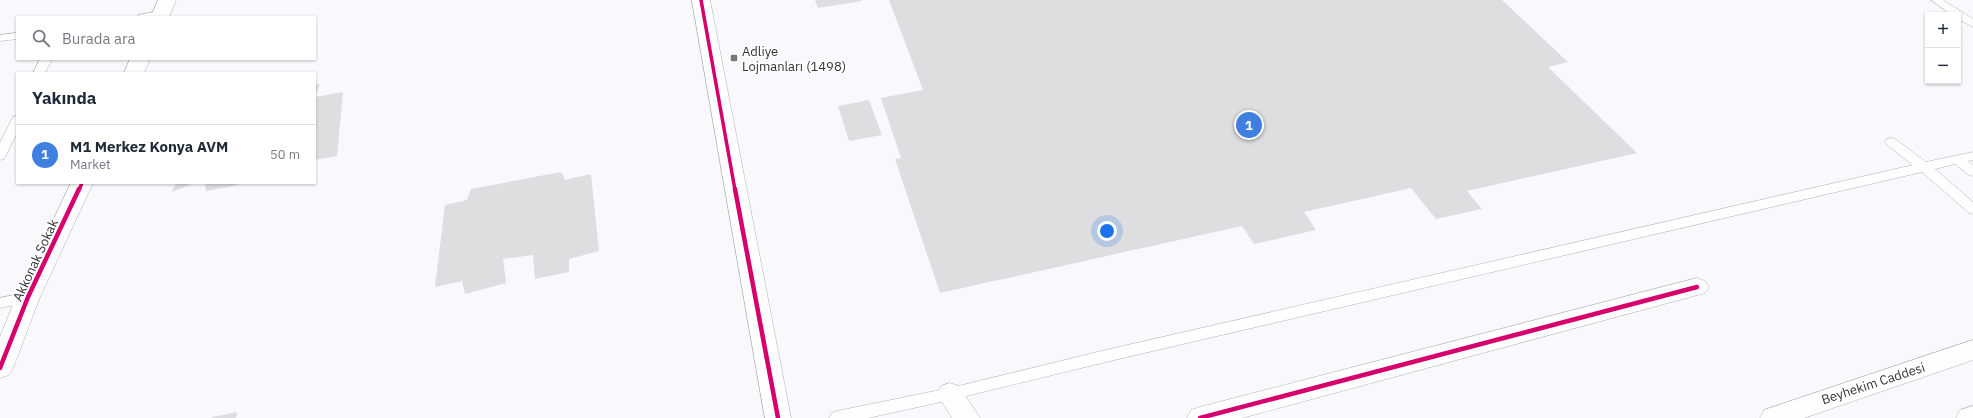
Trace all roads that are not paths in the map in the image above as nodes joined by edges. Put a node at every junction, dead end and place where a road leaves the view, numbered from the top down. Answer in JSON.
{"nodes":[{"id":1,"x":700,"y":0,"type":"edge"},
{"id":2,"x":1936,"y":0,"type":"edge"},
{"id":3,"x":163,"y":10,"type":"edge"},
{"id":4,"x":145,"y":16,"type":"edge"},
{"id":5,"x":1973,"y":24,"type":"edge"},
{"id":6,"x":16,"y":36,"type":"edge"},
{"id":7,"x":0,"y":38,"type":"edge"},
{"id":8,"x":46,"y":60,"type":"edge"},
{"id":9,"x":140,"y":60,"type":"edge"},
{"id":10,"x":40,"y":72,"type":"edge"},
{"id":11,"x":134,"y":72,"type":"edge"},
{"id":12,"x":16,"y":122,"type":"edge"},
{"id":13,"x":1891,"y":142,"type":"dead end"},
{"id":14,"x":0,"y":156,"type":"edge"},
{"id":15,"x":1973,"y":156,"type":"edge"},
{"id":16,"x":1958,"y":160,"type":"junction"},
{"id":17,"x":1924,"y":167,"type":"junction"},
{"id":18,"x":1973,"y":172,"type":"edge"},
{"id":19,"x":82,"y":184,"type":"edge"},
{"id":20,"x":1973,"y":209,"type":"edge"},
{"id":21,"x":1697,"y":287,"type":"dead end"},
{"id":22,"x":28,"y":297,"type":"junction"},
{"id":23,"x":0,"y":303,"type":"edge"},
{"id":24,"x":1973,"y":350,"type":"edge"},
{"id":25,"x":0,"y":368,"type":"edge"},
{"id":26,"x":950,"y":394,"type":"junction"},
{"id":27,"x":1973,"y":417,"type":"edge"},
{"id":28,"x":778,"y":418,"type":"edge"},
{"id":29,"x":837,"y":418,"type":"edge"},
{"id":30,"x":967,"y":418,"type":"edge"},
{"id":31,"x":1200,"y":418,"type":"edge"},
{"id":32,"x":1773,"y":418,"type":"edge"},
{"id":33,"x":1970,"y":418,"type":"edge"}],
"edges":[{"from":1,"to":28,"type":"street"},
{"from":2,"to":5,"type":"lane"},
{"from":3,"to":4,"type":"lane"},
{"from":6,"to":7,"type":"lane"},
{"from":8,"to":10,"type":"lane"},
{"from":9,"to":11,"type":"street"},
{"from":12,"to":14,"type":"lane"},
{"from":13,"to":17,"type":"lane"},
{"from":15,"to":16,"type":"lane"},
{"from":16,"to":17,"type":"lane"},
{"from":16,"to":18,"type":"lane"},
{"from":17,"to":20,"type":"lane"},
{"from":17,"to":26,"type":"lane"},
{"from":19,"to":22,"type":"street","name":"Akkonak Sokak"},
{"from":21,"to":31,"type":"street"},
{"from":22,"to":23,"type":"lane"},
{"from":22,"to":25,"type":"street","name":"Akkonak Sokak"},
{"from":24,"to":32,"type":"street","name":"Beyhekim Caddesi"},
{"from":26,"to":29,"type":"lane"},
{"from":26,"to":30,"type":"street"},
{"from":27,"to":33,"type":"street"}]}
